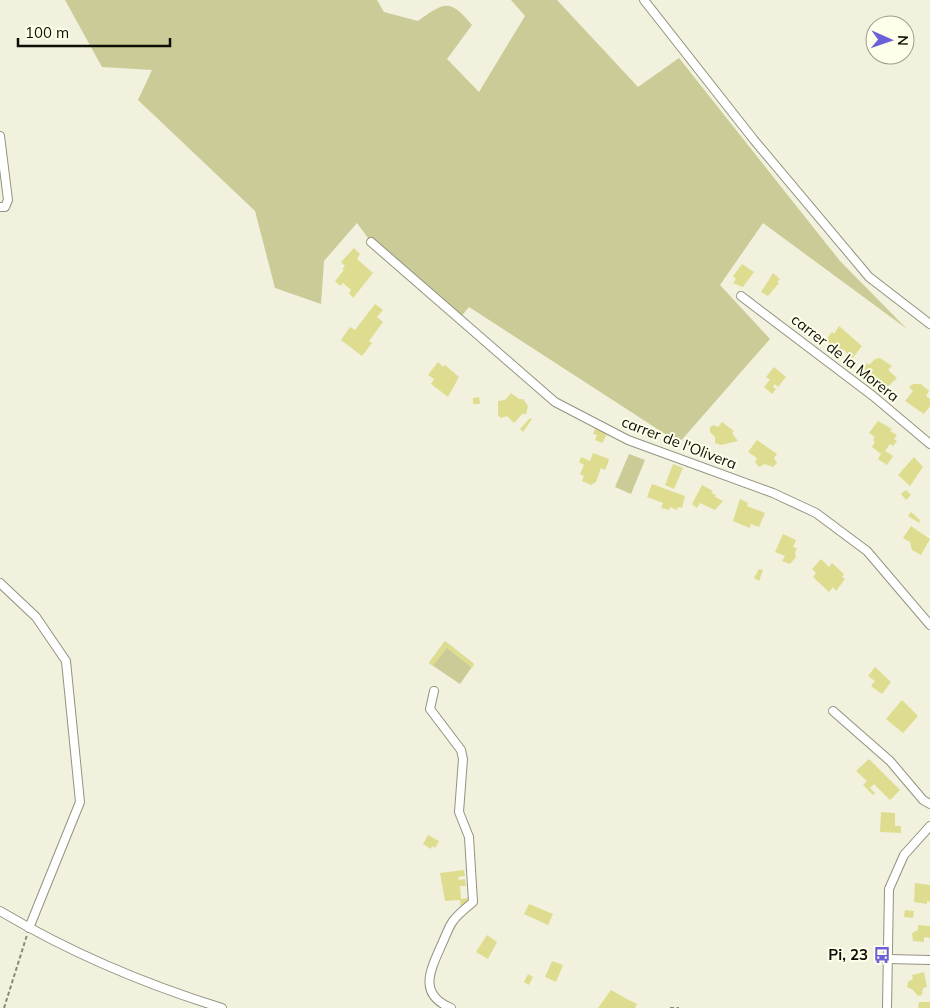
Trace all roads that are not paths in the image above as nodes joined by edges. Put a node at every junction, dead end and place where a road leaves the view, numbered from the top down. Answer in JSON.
{"nodes":[{"id":1,"x":644,"y":0,"type":"edge"},
{"id":2,"x":0,"y":136,"type":"edge"},
{"id":3,"x":0,"y":207,"type":"edge"},
{"id":4,"x":371,"y":242,"type":"dead end"},
{"id":5,"x":741,"y":296,"type":"dead end"},
{"id":6,"x":930,"y":324,"type":"edge"},
{"id":7,"x":930,"y":444,"type":"edge"},
{"id":8,"x":0,"y":584,"type":"edge"},
{"id":9,"x":930,"y":625,"type":"edge"},
{"id":10,"x":434,"y":691,"type":"dead end"},
{"id":11,"x":832,"y":711,"type":"dead end"},
{"id":12,"x":930,"y":804,"type":"edge"},
{"id":13,"x":930,"y":826,"type":"edge"},
{"id":14,"x":0,"y":911,"type":"edge"},
{"id":15,"x":29,"y":928,"type":"junction"},
{"id":16,"x":888,"y":959,"type":"junction"},
{"id":17,"x":930,"y":960,"type":"edge"},
{"id":18,"x":222,"y":1008,"type":"edge"},
{"id":19,"x":451,"y":1008,"type":"edge"},
{"id":20,"x":887,"y":1008,"type":"edge"}],
"edges":[{"from":1,"to":6,"type":"street"},
{"from":2,"to":3,"type":"street"},
{"from":4,"to":9,"type":"street","name":"carrer de l'Olivera"},
{"from":5,"to":7,"type":"street","name":"carrer de la Morera"},
{"from":8,"to":15,"type":"street"},
{"from":10,"to":19,"type":"street"},
{"from":11,"to":12,"type":"street"},
{"from":13,"to":16,"type":"street"},
{"from":14,"to":15,"type":"street"},
{"from":15,"to":18,"type":"street"},
{"from":16,"to":17,"type":"street"},
{"from":16,"to":20,"type":"street"}]}
